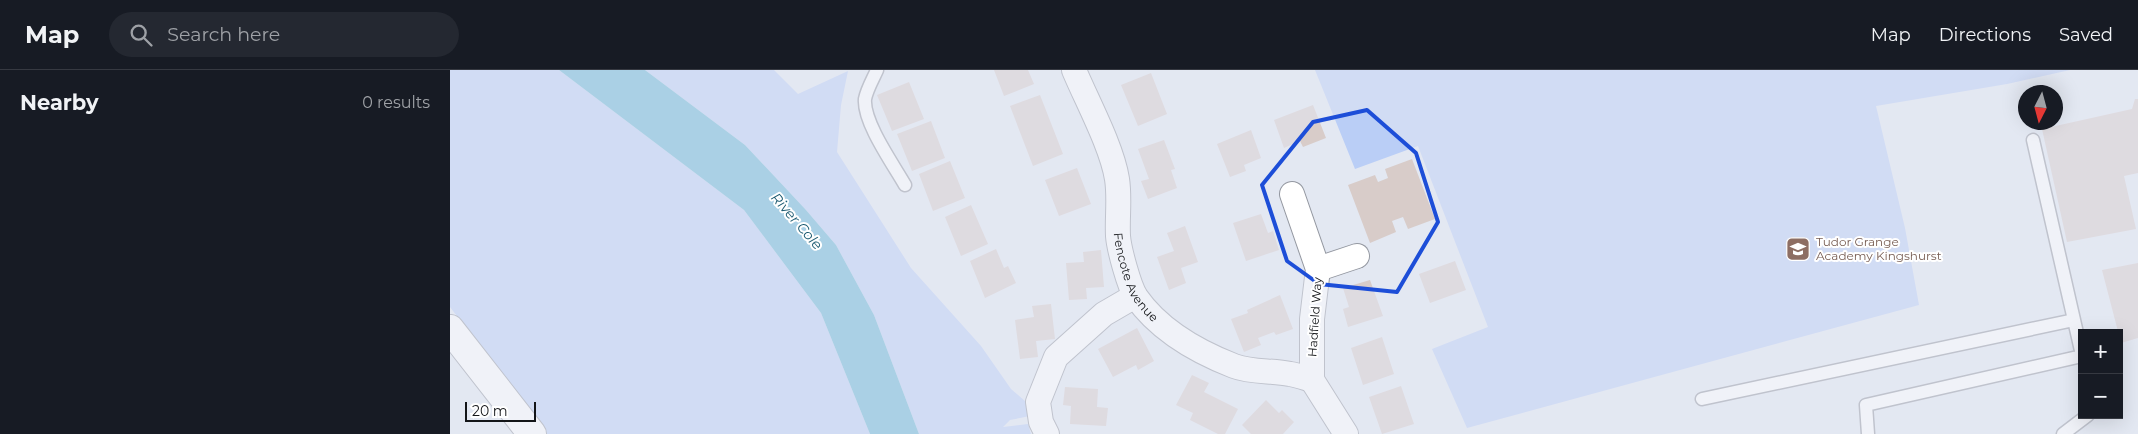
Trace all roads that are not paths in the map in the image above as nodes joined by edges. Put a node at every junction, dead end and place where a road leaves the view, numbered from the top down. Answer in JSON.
{"nodes":[{"id":1,"x":877,"y":70,"type":"edge"},
{"id":2,"x":1074,"y":70,"type":"edge"},
{"id":3,"x":2033,"y":140,"type":"dead end"},
{"id":4,"x":905,"y":184,"type":"dead end"},
{"id":5,"x":1292,"y":194,"type":"dead end"},
{"id":6,"x":1357,"y":256,"type":"dead end"},
{"id":7,"x":1318,"y":269,"type":"junction"},
{"id":8,"x":1135,"y":296,"type":"junction"},
{"id":9,"x":2074,"y":320,"type":"junction"},
{"id":10,"x":450,"y":329,"type":"edge"},
{"id":11,"x":2078,"y":338,"type":"edge"},
{"id":12,"x":2078,"y":357,"type":"edge"},
{"id":13,"x":1312,"y":380,"type":"junction"},
{"id":14,"x":1702,"y":399,"type":"dead end"},
{"id":15,"x":2083,"y":419,"type":"edge"},
{"id":16,"x":532,"y":434,"type":"edge"},
{"id":17,"x":1047,"y":434,"type":"edge"},
{"id":18,"x":1346,"y":434,"type":"edge"},
{"id":19,"x":1868,"y":434,"type":"edge"},
{"id":20,"x":2063,"y":434,"type":"edge"}],
"edges":[{"from":1,"to":4,"type":"lane"},
{"from":2,"to":8,"type":"street","name":"Fencote Avenue"},
{"from":3,"to":9,"type":"lane"},
{"from":5,"to":7,"type":"street","name":"Hadfield Way"},
{"from":6,"to":7,"type":"street"},
{"from":7,"to":13,"type":"street","name":"Hadfield Way"},
{"from":8,"to":13,"type":"street","name":"Fencote Avenue"},
{"from":8,"to":17,"type":"street"},
{"from":9,"to":11,"type":"lane"},
{"from":9,"to":14,"type":"lane"},
{"from":10,"to":16,"type":"street"},
{"from":12,"to":19,"type":"lane"},
{"from":13,"to":18,"type":"street"},
{"from":15,"to":20,"type":"lane"}]}
